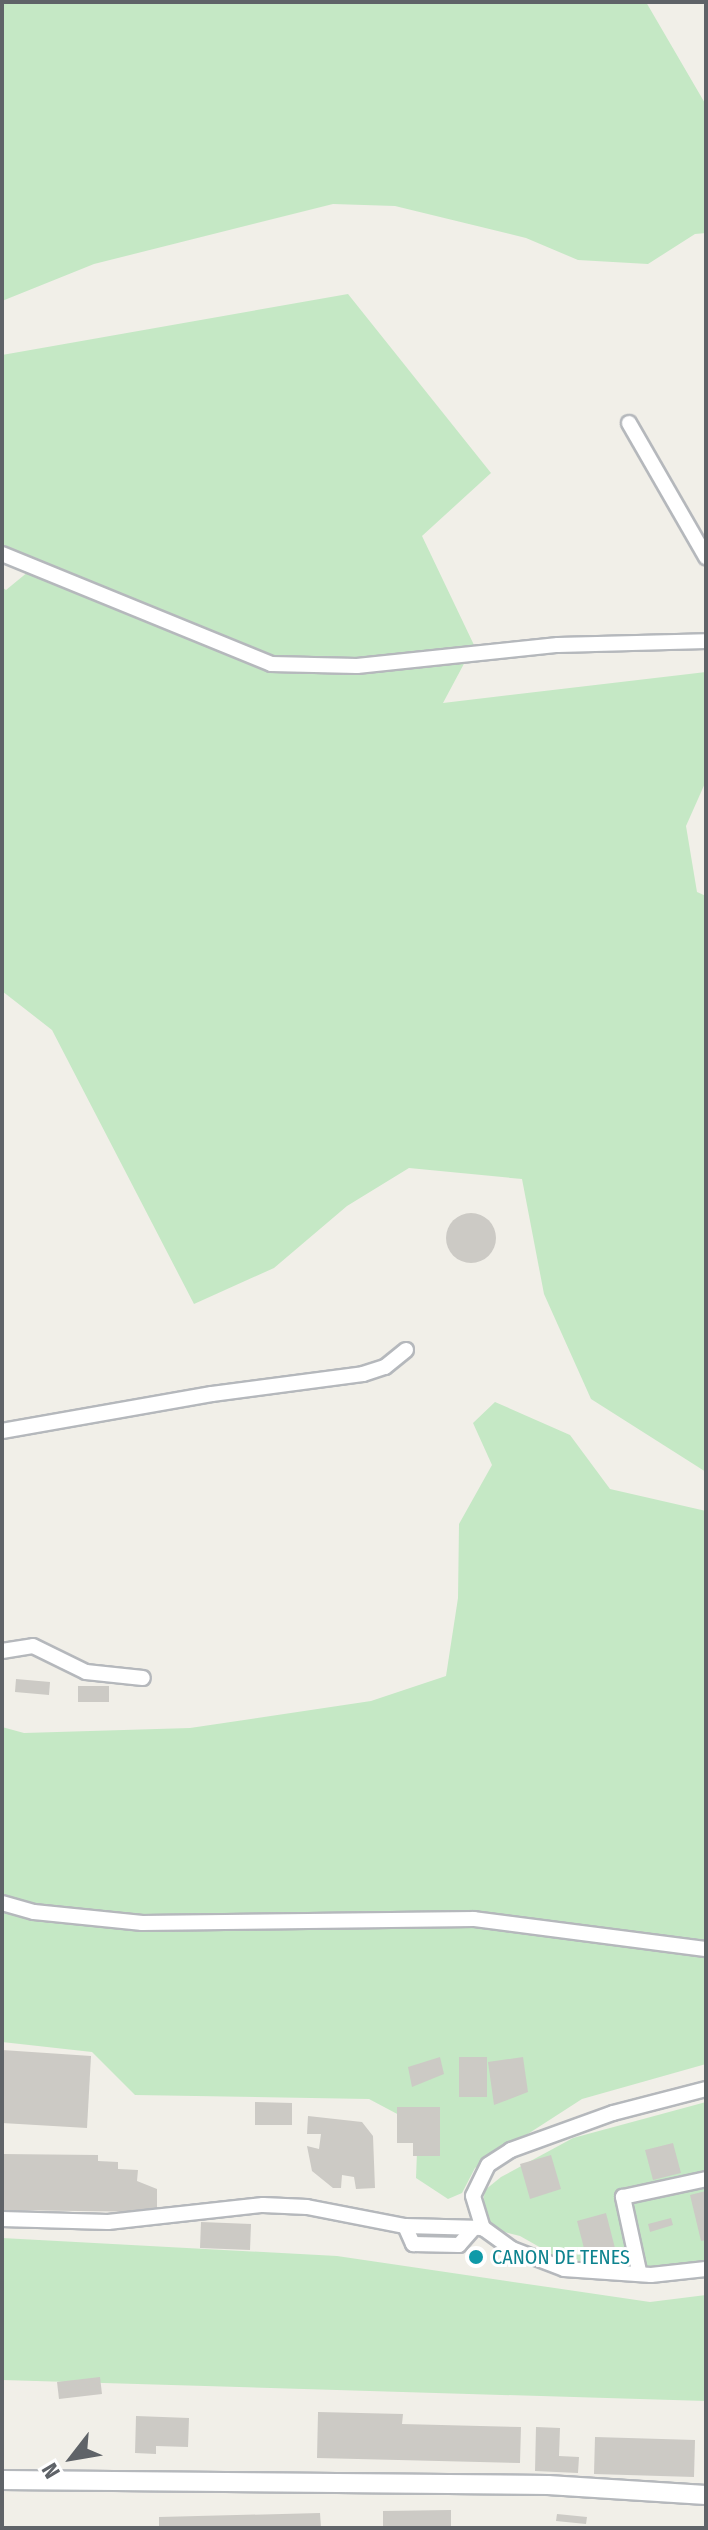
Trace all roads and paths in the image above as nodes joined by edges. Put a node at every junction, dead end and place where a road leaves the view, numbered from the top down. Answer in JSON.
{"nodes":[{"id":1,"x":629,"y":423,"type":"dead end"},
{"id":2,"x":2,"y":554,"type":"edge"},
{"id":3,"x":706,"y":557,"type":"edge"},
{"id":4,"x":706,"y":641,"type":"edge"},
{"id":5,"x":406,"y":1350,"type":"dead end"},
{"id":6,"x":2,"y":1431,"type":"edge"},
{"id":7,"x":2,"y":1651,"type":"edge"},
{"id":8,"x":143,"y":1678,"type":"dead end"},
{"id":9,"x":2,"y":1903,"type":"edge"},
{"id":10,"x":706,"y":1949,"type":"edge"},
{"id":11,"x":706,"y":2089,"type":"edge"},
{"id":12,"x":706,"y":2179,"type":"edge"},
{"id":13,"x":2,"y":2219,"type":"edge"},
{"id":14,"x":478,"y":2228,"type":"junction"},
{"id":15,"x":706,"y":2269,"type":"edge"},
{"id":16,"x":639,"y":2271,"type":"junction"},
{"id":17,"x":2,"y":2480,"type":"edge"},
{"id":18,"x":706,"y":2495,"type":"edge"}],
"edges":[{"from":1,"to":3,"type":"street"},
{"from":2,"to":4,"type":"street"},
{"from":5,"to":6,"type":"street"},
{"from":7,"to":8,"type":"street"},
{"from":9,"to":10,"type":"street"},
{"from":11,"to":14,"type":"street"},
{"from":12,"to":16,"type":"street"},
{"from":13,"to":14,"type":"street"},
{"from":14,"to":16,"type":"street"},
{"from":15,"to":16,"type":"street"},
{"from":17,"to":18,"type":"street"}]}
